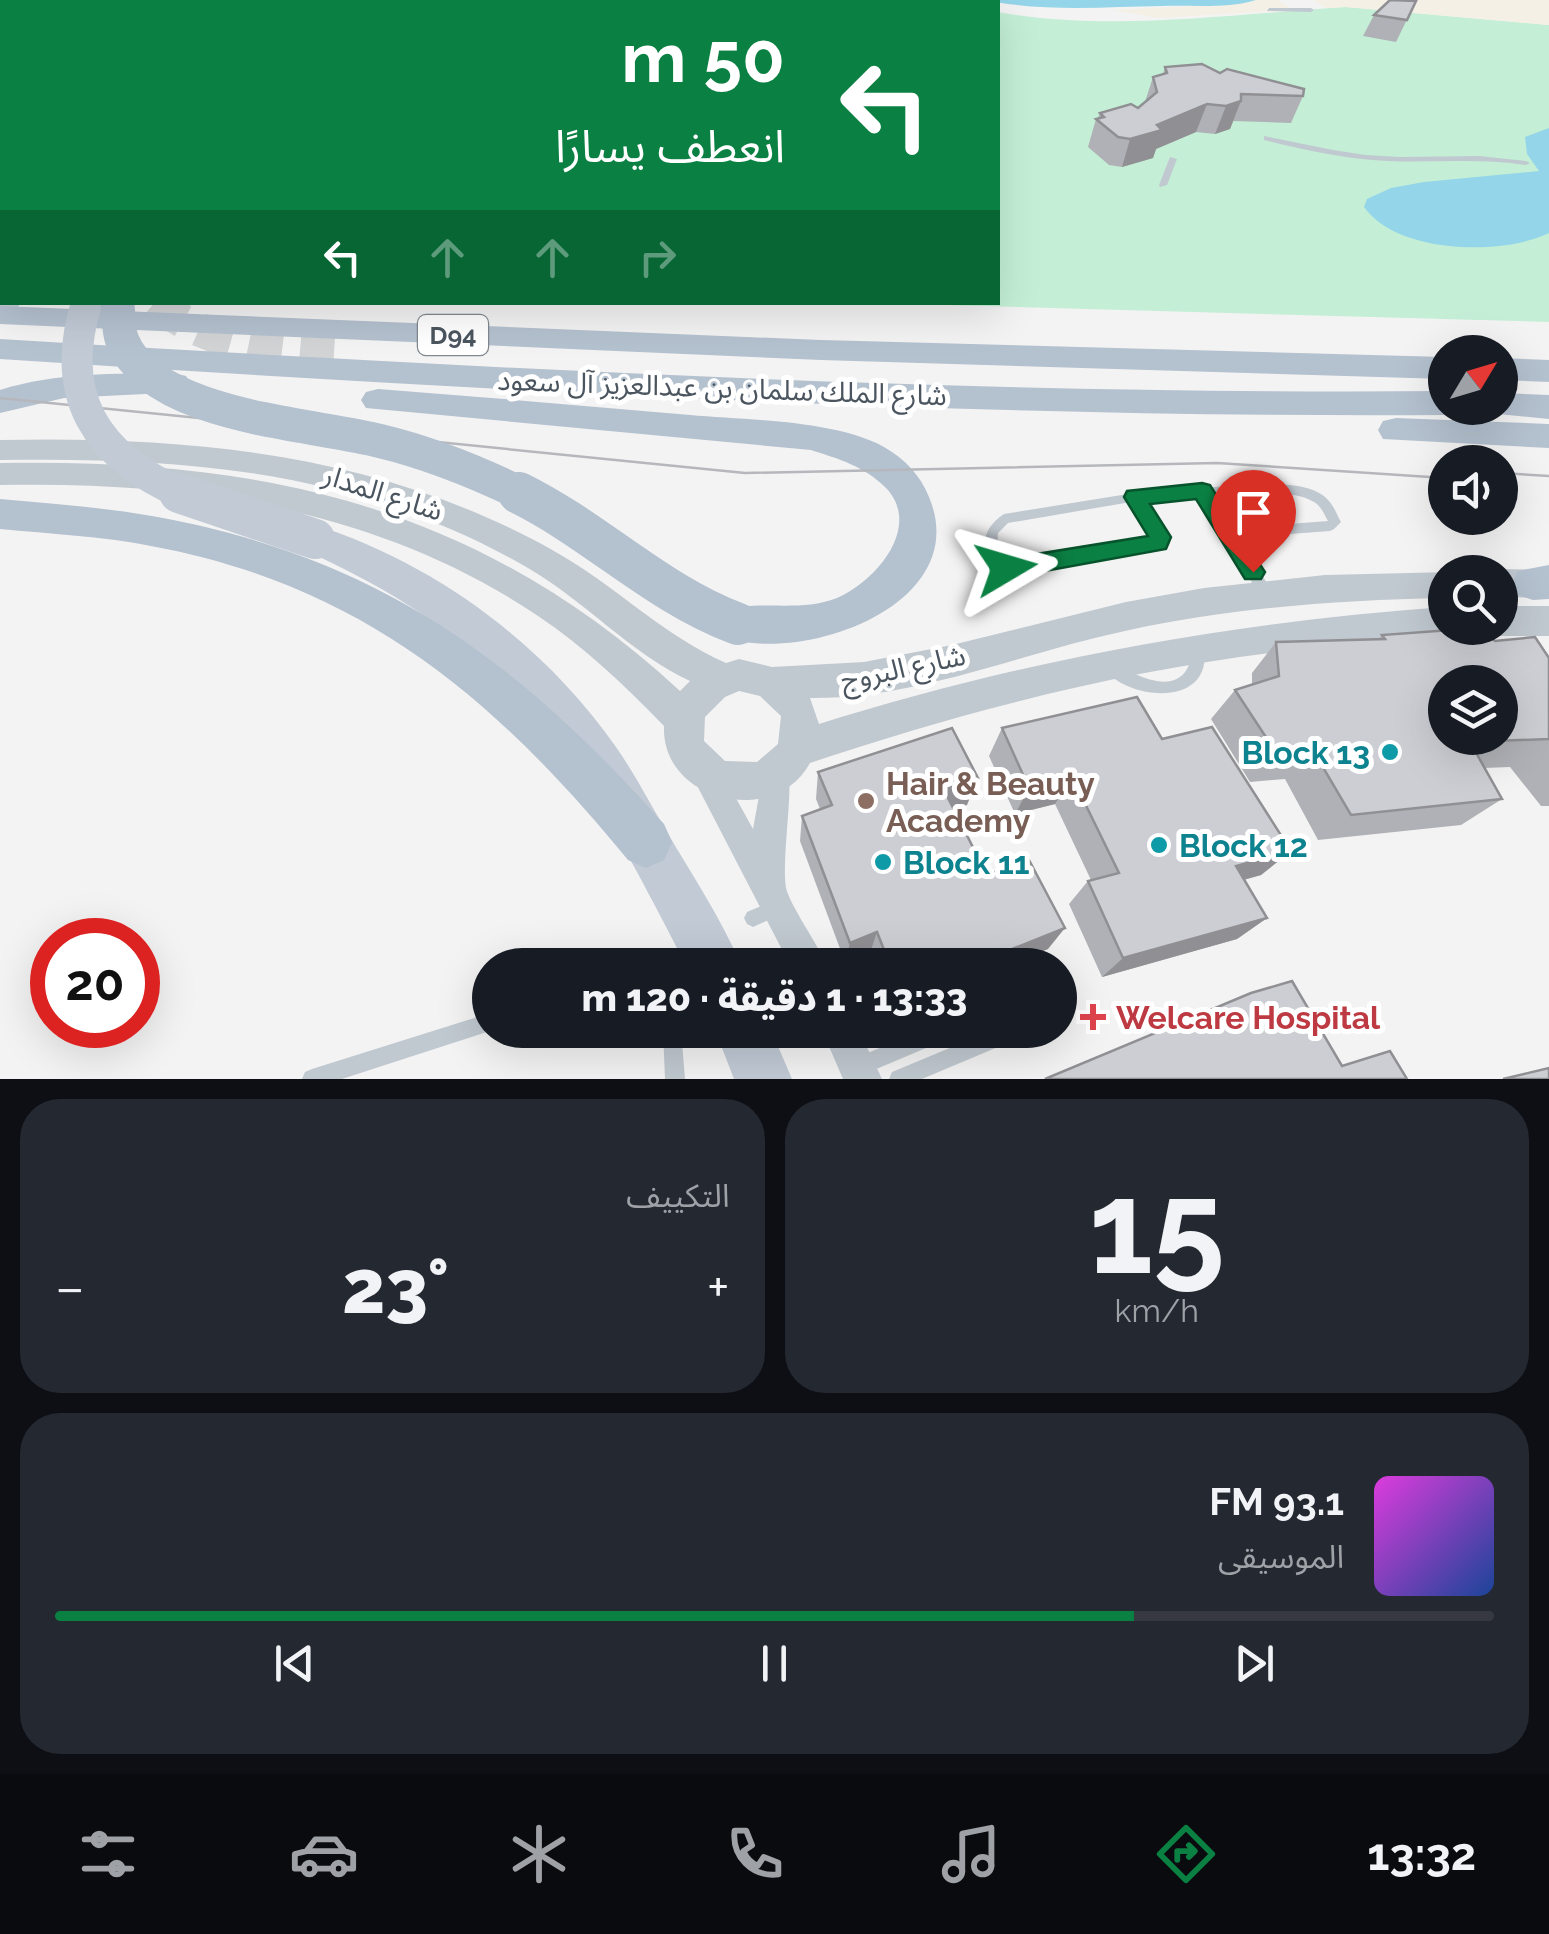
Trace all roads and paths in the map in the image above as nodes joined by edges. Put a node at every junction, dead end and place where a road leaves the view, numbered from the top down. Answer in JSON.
{"nodes":[{"id":1,"x":1280,"y":0,"type":"edge"},
{"id":2,"x":1293,"y":9,"type":"junction"},
{"id":3,"x":1269,"y":10,"type":"dead end"},
{"id":4,"x":1312,"y":10,"type":"dead end"},
{"id":5,"x":1267,"y":138,"type":"dead end"},
{"id":6,"x":1172,"y":158,"type":"dead end"},
{"id":7,"x":1526,"y":163,"type":"dead end"},
{"id":8,"x":1163,"y":184,"type":"dead end"},
{"id":9,"x":86,"y":305,"type":"edge"},
{"id":10,"x":117,"y":305,"type":"edge"},
{"id":11,"x":152,"y":305,"type":"edge"},
{"id":12,"x":258,"y":305,"type":"edge"},
{"id":13,"x":294,"y":310,"type":"junction"},
{"id":14,"x":0,"y":313,"type":"edge"},
{"id":15,"x":0,"y":349,"type":"edge"},
{"id":16,"x":905,"y":351,"type":"junction"},
{"id":17,"x":334,"y":355,"type":"tunnel mouth"},
{"id":18,"x":1428,"y":367,"type":"edge"},
{"id":19,"x":0,"y":369,"type":"edge"},
{"id":20,"x":1518,"y":370,"type":"edge"},
{"id":21,"x":1549,"y":371,"type":"edge"},
{"id":22,"x":175,"y":384,"type":"junction"},
{"id":23,"x":0,"y":402,"type":"edge"},
{"id":24,"x":427,"y":404,"type":"junction"},
{"id":25,"x":1518,"y":405,"type":"edge"},
{"id":26,"x":1549,"y":406,"type":"edge"},
{"id":27,"x":1428,"y":412,"type":"edge"},
{"id":28,"x":1458,"y":425,"type":"edge"},
{"id":29,"x":1494,"y":425,"type":"edge"},
{"id":30,"x":1549,"y":436,"type":"edge"},
{"id":31,"x":0,"y":450,"type":"edge"},
{"id":32,"x":1549,"y":463,"type":"edge"},
{"id":33,"x":0,"y":474,"type":"edge"},
{"id":34,"x":1202,"y":491,"type":"junction"},
{"id":35,"x":1134,"y":497,"type":"junction"},
{"id":36,"x":0,"y":514,"type":"edge"},
{"id":37,"x":1263,"y":532,"type":"dead end"},
{"id":38,"x":1428,"y":585,"type":"edge"},
{"id":39,"x":1268,"y":597,"type":"junction"},
{"id":40,"x":1428,"y":623,"type":"edge"},
{"id":41,"x":721,"y":678,"type":"junction"},
{"id":42,"x":776,"y":682,"type":"junction"},
{"id":43,"x":684,"y":720,"type":"junction"},
{"id":44,"x":787,"y":761,"type":"junction"},
{"id":45,"x":706,"y":772,"type":"junction"},
{"id":46,"x":646,"y":842,"type":"junction"},
{"id":47,"x":769,"y":905,"type":"junction"},
{"id":48,"x":693,"y":948,"type":"edge"},
{"id":49,"x":798,"y":948,"type":"edge"},
{"id":50,"x":472,"y":1028,"type":"edge"},
{"id":51,"x":673,"y":1048,"type":"edge"},
{"id":52,"x":750,"y":1048,"type":"edge"},
{"id":53,"x":848,"y":1048,"type":"edge"},
{"id":54,"x":909,"y":1048,"type":"edge"},
{"id":55,"x":972,"y":1048,"type":"edge"},
{"id":56,"x":860,"y":1073,"type":"edge"},
{"id":57,"x":312,"y":1079,"type":"edge"},
{"id":58,"x":675,"y":1079,"type":"edge"},
{"id":59,"x":763,"y":1079,"type":"edge"},
{"id":60,"x":899,"y":1079,"type":"edge"}],
"edges":[{"from":1,"to":2,"type":"lane"},
{"from":2,"to":3,"type":"lane"},
{"from":2,"to":4,"type":"lane"},
{"from":5,"to":7,"type":"lane"},
{"from":6,"to":8,"type":"lane"},
{"from":9,"to":46,"type":"main road","bridge":true},
{"from":10,"to":24,"type":"main road","bridge":true},
{"from":11,"to":13,"type":"main road"},
{"from":12,"to":13,"type":"main road"},
{"from":13,"to":16,"type":"main road"},
{"from":14,"to":16,"type":"main road","name":"شارع الملك سلمان بن عبدالعزيز آل سعود","number":"D94"},
{"from":15,"to":27,"type":"main road","name":"شارع الملك سلمان بن عبدالعزيز آل سعود","number":"D94"},
{"from":16,"to":18,"type":"main road","name":"شارع الملك سلمان بن عبدالعزيز آل سعود","number":"D94"},
{"from":17,"to":27,"type":"main road"},
{"from":19,"to":22,"type":"main road"},
{"from":20,"to":21,"type":"main road"},
{"from":22,"to":23,"type":"main road"},
{"from":22,"to":24,"type":"main road"},
{"from":24,"to":27,"type":"main road"},
{"from":25,"to":26,"type":"main road"},
{"from":28,"to":32,"type":"main road"},
{"from":29,"to":30,"type":"main road"},
{"from":31,"to":41,"type":"street","name":"شارع المدار"},
{"from":33,"to":43,"type":"street","name":"شارع المدار"},
{"from":34,"to":35,"type":"lane"},
{"from":34,"to":37,"type":"lane"},
{"from":34,"to":39,"type":"lane"},
{"from":35,"to":35,"type":"lane"},
{"from":36,"to":46,"type":"main road"},
{"from":38,"to":39,"type":"street","name":"شارع البروج"},
{"from":39,"to":42,"type":"street","name":"شارع البروج"},
{"from":40,"to":44,"type":"street","name":"شارع البروج"},
{"from":41,"to":42,"type":"street"},
{"from":41,"to":43,"type":"street"},
{"from":42,"to":44,"type":"street"},
{"from":43,"to":45,"type":"street"},
{"from":44,"to":45,"type":"street"},
{"from":44,"to":47,"type":"street"},
{"from":45,"to":47,"type":"street"},
{"from":46,"to":48,"type":"main road"},
{"from":47,"to":49,"type":"street"},
{"from":50,"to":57,"type":"lane"},
{"from":51,"to":58,"type":"lane"},
{"from":52,"to":59,"type":"main road"},
{"from":53,"to":56,"type":"street"},
{"from":54,"to":56,"type":"lane"},
{"from":55,"to":60,"type":"lane"}]}
